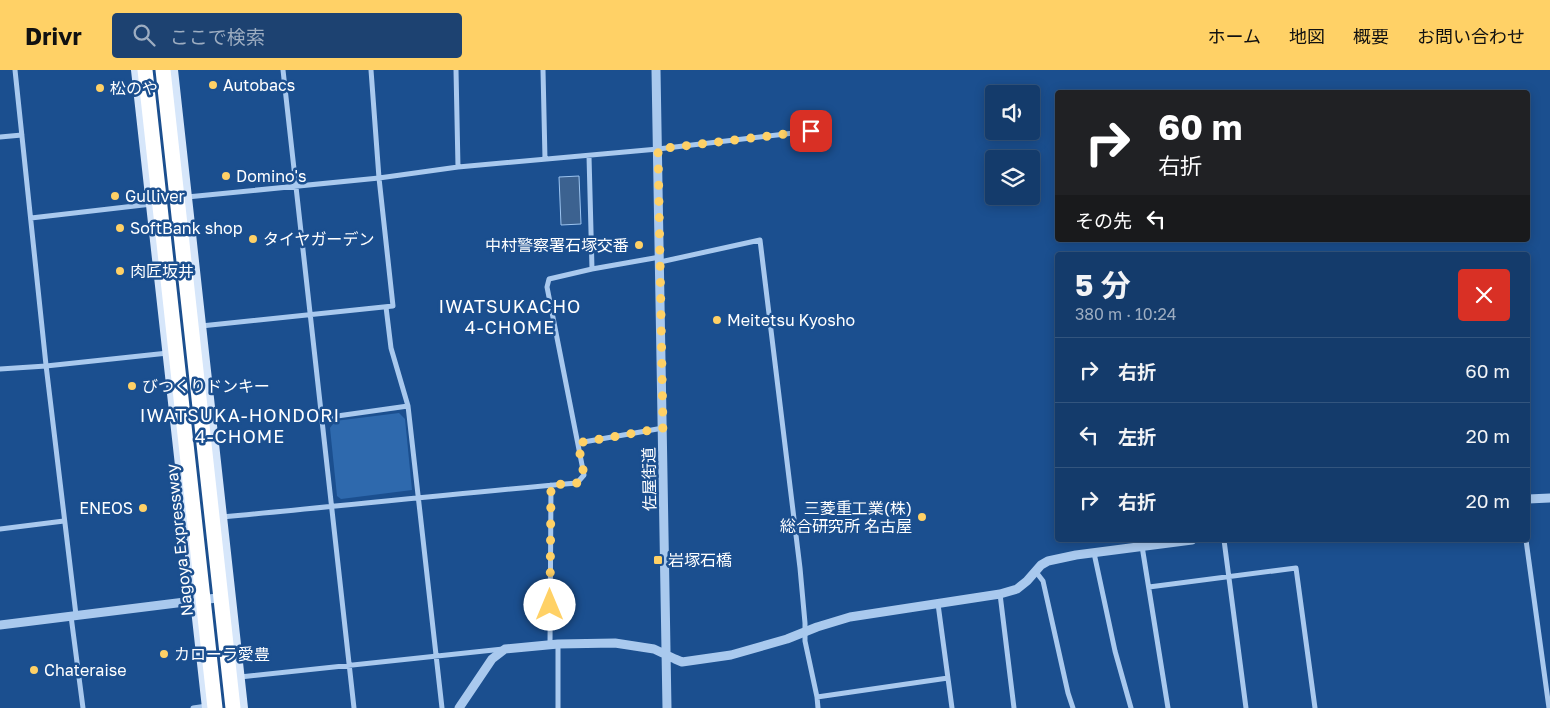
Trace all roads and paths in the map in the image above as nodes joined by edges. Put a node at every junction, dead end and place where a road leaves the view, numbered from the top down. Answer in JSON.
{"nodes":[{"id":1,"x":15,"y":70,"type":"edge"},
{"id":2,"x":136,"y":70,"type":"edge"},
{"id":3,"x":145,"y":70,"type":"edge"},
{"id":4,"x":163,"y":70,"type":"edge"},
{"id":5,"x":173,"y":70,"type":"edge"},
{"id":6,"x":283,"y":70,"type":"edge"},
{"id":7,"x":371,"y":70,"type":"edge"},
{"id":8,"x":456,"y":70,"type":"edge"},
{"id":9,"x":543,"y":70,"type":"edge"},
{"id":10,"x":656,"y":70,"type":"edge"},
{"id":11,"x":811,"y":131,"type":"dead end"},
{"id":12,"x":22,"y":135,"type":"junction"},
{"id":13,"x":0,"y":137,"type":"edge"},
{"id":14,"x":658,"y":149,"type":"junction"},
{"id":15,"x":589,"y":156,"type":"junction"},
{"id":16,"x":545,"y":159,"type":"junction"},
{"id":17,"x":458,"y":167,"type":"junction"},
{"id":18,"x":379,"y":178,"type":"junction"},
{"id":19,"x":297,"y":186,"type":"junction"},
{"id":20,"x":186,"y":197,"type":"junction"},
{"id":21,"x":151,"y":204,"type":"junction"},
{"id":22,"x":31,"y":218,"type":"junction"},
{"id":23,"x":660,"y":259,"type":"junction"},
{"id":24,"x":592,"y":269,"type":"junction"},
{"id":25,"x":386,"y":306,"type":"junction"},
{"id":26,"x":311,"y":315,"type":"junction"},
{"id":27,"x":201,"y":326,"type":"junction"},
{"id":28,"x":168,"y":353,"type":"junction"},
{"id":29,"x":46,"y":366,"type":"junction"},
{"id":30,"x":0,"y":369,"type":"edge"},
{"id":31,"x":408,"y":406,"type":"junction"},
{"id":32,"x":322,"y":418,"type":"junction"},
{"id":33,"x":663,"y":428,"type":"junction"},
{"id":34,"x":578,"y":443,"type":"junction"},
{"id":35,"x":551,"y":485,"type":"junction"},
{"id":36,"x":419,"y":498,"type":"junction"},
{"id":37,"x":1550,"y":498,"type":"edge"},
{"id":38,"x":1530,"y":499,"type":"edge"},
{"id":39,"x":332,"y":508,"type":"junction"},
{"id":40,"x":222,"y":517,"type":"junction"},
{"id":41,"x":64,"y":521,"type":"junction"},
{"id":42,"x":0,"y":529,"type":"edge"},
{"id":43,"x":1175,"y":542,"type":"edge"},
{"id":44,"x":1224,"y":542,"type":"edge"},
{"id":45,"x":1526,"y":542,"type":"edge"},
{"id":46,"x":1142,"y":546,"type":"junction"},
{"id":47,"x":1094,"y":553,"type":"junction"},
{"id":48,"x":1036,"y":572,"type":"junction"},
{"id":49,"x":1229,"y":577,"type":"junction"},
{"id":50,"x":1149,"y":587,"type":"junction"},
{"id":51,"x":1000,"y":594,"type":"junction"},
{"id":52,"x":231,"y":596,"type":"junction"},
{"id":53,"x":195,"y":600,"type":"junction"},
{"id":54,"x":938,"y":604,"type":"junction"},
{"id":55,"x":74,"y":616,"type":"junction"},
{"id":56,"x":0,"y":625,"type":"edge"},
{"id":57,"x":804,"y":632,"type":"junction"},
{"id":58,"x":554,"y":645,"type":"junction"},
{"id":59,"x":505,"y":649,"type":"junction"},
{"id":60,"x":666,"y":655,"type":"junction"},
{"id":61,"x":437,"y":656,"type":"junction"},
{"id":62,"x":349,"y":665,"type":"junction"},
{"id":63,"x":240,"y":677,"type":"junction"},
{"id":64,"x":948,"y":678,"type":"junction"},
{"id":65,"x":817,"y":697,"type":"junction"},
{"id":66,"x":83,"y":708,"type":"edge"},
{"id":67,"x":193,"y":708,"type":"edge"},
{"id":68,"x":210,"y":708,"type":"edge"},
{"id":69,"x":233,"y":708,"type":"edge"},
{"id":70,"x":243,"y":708,"type":"edge"},
{"id":71,"x":354,"y":708,"type":"edge"},
{"id":72,"x":442,"y":708,"type":"edge"},
{"id":73,"x":460,"y":708,"type":"edge"},
{"id":74,"x":558,"y":708,"type":"edge"},
{"id":75,"x":667,"y":708,"type":"edge"},
{"id":76,"x":818,"y":708,"type":"edge"},
{"id":77,"x":952,"y":708,"type":"edge"},
{"id":78,"x":1014,"y":708,"type":"edge"},
{"id":79,"x":1073,"y":708,"type":"edge"},
{"id":80,"x":1130,"y":708,"type":"edge"},
{"id":81,"x":1168,"y":708,"type":"edge"},
{"id":82,"x":1246,"y":708,"type":"edge"},
{"id":83,"x":1315,"y":708,"type":"edge"},
{"id":84,"x":1549,"y":708,"type":"edge"}],
"edges":[{"from":1,"to":12,"type":"street"},
{"from":2,"to":21,"type":"main road"},
{"from":3,"to":68,"type":"highway","name":"Nagoya Expressway","bridge":true},
{"from":4,"to":69,"type":"highway","bridge":true},
{"from":5,"to":20,"type":"main road"},
{"from":6,"to":19,"type":"street"},
{"from":7,"to":18,"type":"street"},
{"from":8,"to":17,"type":"street"},
{"from":9,"to":16,"type":"street"},
{"from":10,"to":14,"type":"street","name":"佐屋街道"},
{"from":11,"to":14,"type":"street"},
{"from":12,"to":13,"type":"street"},
{"from":12,"to":22,"type":"street"},
{"from":14,"to":15,"type":"street"},
{"from":14,"to":23,"type":"street","name":"佐屋街道"},
{"from":15,"to":16,"type":"street"},
{"from":15,"to":24,"type":"street"},
{"from":16,"to":17,"type":"street"},
{"from":17,"to":18,"type":"street"},
{"from":18,"to":19,"type":"street"},
{"from":18,"to":25,"type":"street"},
{"from":19,"to":20,"type":"street"},
{"from":19,"to":26,"type":"street"},
{"from":20,"to":21,"type":"street"},
{"from":20,"to":27,"type":"main road"},
{"from":21,"to":22,"type":"street"},
{"from":21,"to":28,"type":"main road"},
{"from":22,"to":29,"type":"street"},
{"from":23,"to":24,"type":"street"},
{"from":23,"to":33,"type":"street","name":"佐屋街道"},
{"from":23,"to":57,"type":"street"},
{"from":24,"to":34,"type":"street"},
{"from":25,"to":26,"type":"street"},
{"from":25,"to":31,"type":"street"},
{"from":26,"to":27,"type":"street"},
{"from":26,"to":32,"type":"street"},
{"from":27,"to":40,"type":"main road"},
{"from":28,"to":29,"type":"street"},
{"from":28,"to":53,"type":"main road"},
{"from":29,"to":30,"type":"street"},
{"from":29,"to":41,"type":"street"},
{"from":31,"to":32,"type":"street"},
{"from":31,"to":36,"type":"street"},
{"from":32,"to":39,"type":"street"},
{"from":33,"to":34,"type":"street"},
{"from":33,"to":60,"type":"street","name":"佐屋街道"},
{"from":34,"to":35,"type":"street"},
{"from":35,"to":36,"type":"street"},
{"from":35,"to":58,"type":"street"},
{"from":36,"to":39,"type":"street"},
{"from":36,"to":61,"type":"street"},
{"from":37,"to":38,"type":"street"},
{"from":39,"to":40,"type":"street"},
{"from":39,"to":62,"type":"street"},
{"from":40,"to":52,"type":"main road"},
{"from":41,"to":42,"type":"street"},
{"from":41,"to":55,"type":"street"},
{"from":43,"to":46,"type":"street"},
{"from":44,"to":49,"type":"street"},
{"from":45,"to":84,"type":"street"},
{"from":46,"to":47,"type":"street"},
{"from":46,"to":50,"type":"street"},
{"from":47,"to":48,"type":"street"},
{"from":47,"to":80,"type":"street"},
{"from":48,"to":51,"type":"street"},
{"from":48,"to":79,"type":"street"},
{"from":49,"to":50,"type":"street"},
{"from":49,"to":82,"type":"street"},
{"from":49,"to":83,"type":"street"},
{"from":50,"to":81,"type":"street"},
{"from":51,"to":54,"type":"street"},
{"from":51,"to":78,"type":"street"},
{"from":52,"to":53,"type":"street"},
{"from":52,"to":63,"type":"main road"},
{"from":53,"to":55,"type":"street"},
{"from":53,"to":68,"type":"main road"},
{"from":54,"to":57,"type":"street"},
{"from":54,"to":64,"type":"street"},
{"from":55,"to":56,"type":"street"},
{"from":55,"to":66,"type":"street"},
{"from":57,"to":60,"type":"street"},
{"from":57,"to":65,"type":"street"},
{"from":58,"to":59,"type":"street"},
{"from":58,"to":60,"type":"street"},
{"from":58,"to":74,"type":"street"},
{"from":59,"to":61,"type":"street"},
{"from":59,"to":73,"type":"street"},
{"from":60,"to":75,"type":"street","name":"佐屋街道"},
{"from":61,"to":62,"type":"street"},
{"from":61,"to":72,"type":"street"},
{"from":62,"to":63,"type":"street"},
{"from":62,"to":71,"type":"street"},
{"from":63,"to":70,"type":"main road"},
{"from":64,"to":65,"type":"street"},
{"from":64,"to":77,"type":"street"},
{"from":65,"to":76,"type":"street"},
{"from":67,"to":68,"type":"street"}]}
